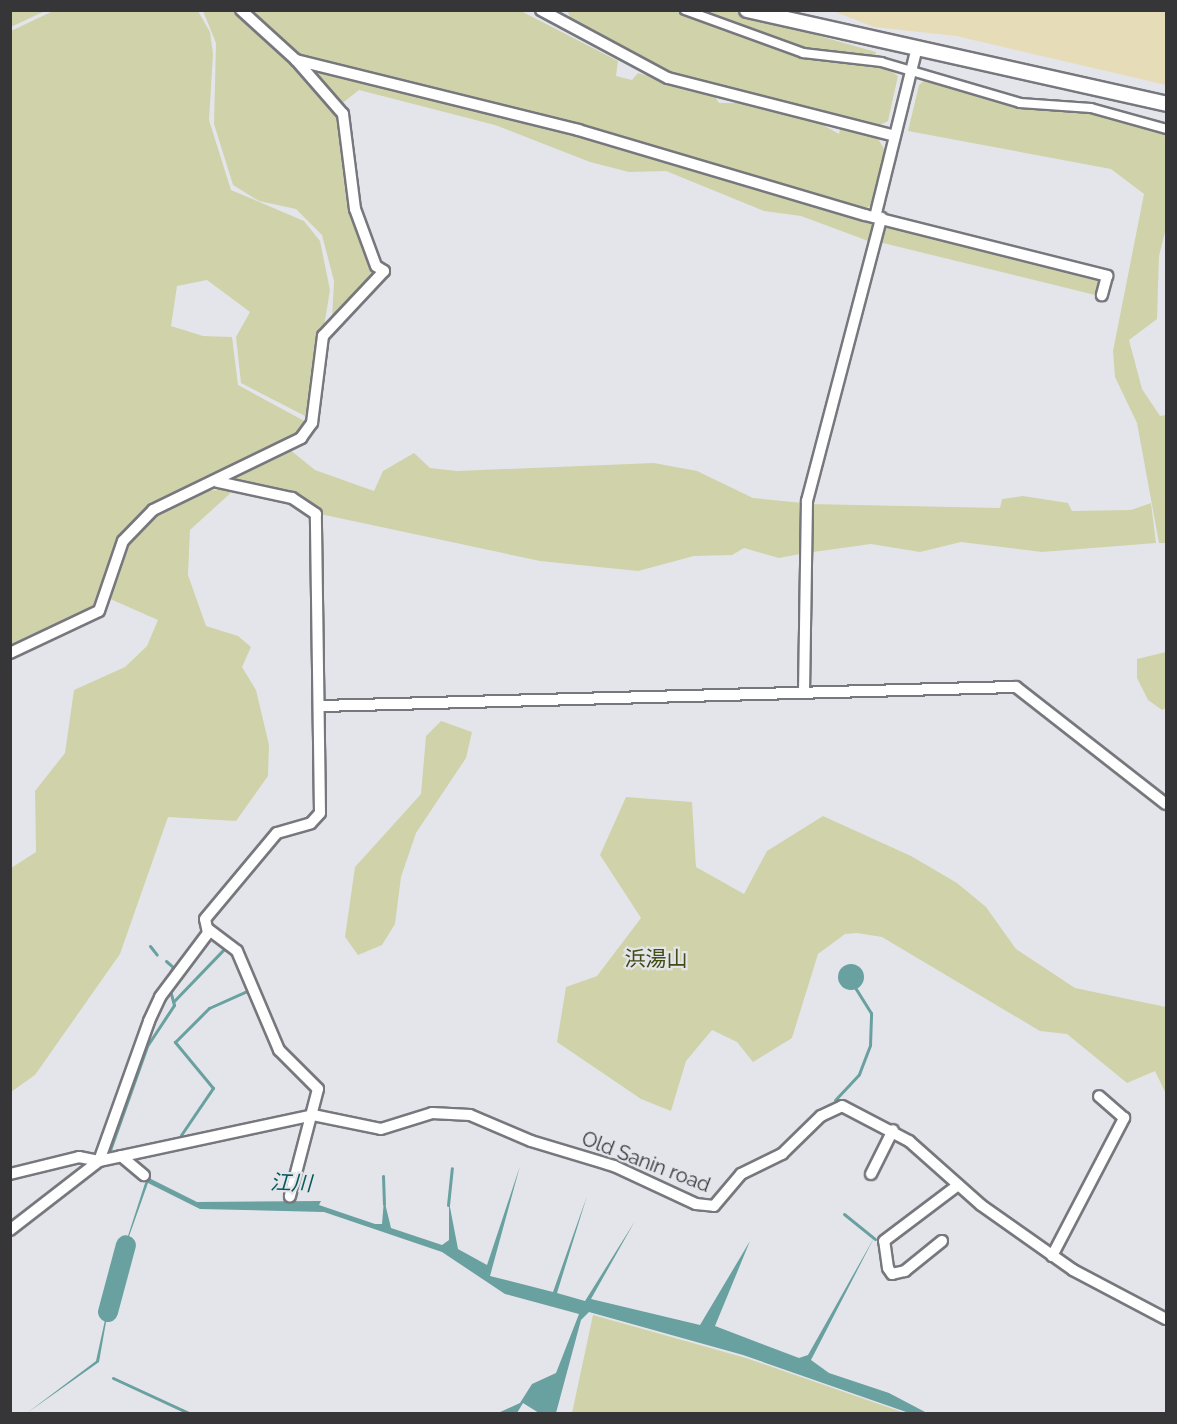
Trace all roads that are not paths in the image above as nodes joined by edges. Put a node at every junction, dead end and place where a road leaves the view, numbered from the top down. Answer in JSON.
{"nodes":[{"id":1,"x":241,"y":10,"type":"edge"},
{"id":2,"x":541,"y":10,"type":"edge"},
{"id":3,"x":686,"y":10,"type":"edge"},
{"id":4,"x":747,"y":10,"type":"edge"},
{"id":5,"x":562,"y":15,"type":"edge"},
{"id":6,"x":916,"y":51,"type":"junction"},
{"id":7,"x":296,"y":60,"type":"junction"},
{"id":8,"x":912,"y":69,"type":"junction"},
{"id":9,"x":1167,"y":104,"type":"edge"},
{"id":10,"x":1167,"y":129,"type":"edge"},
{"id":11,"x":895,"y":136,"type":"junction"},
{"id":12,"x":878,"y":218,"type":"junction"},
{"id":13,"x":1102,"y":295,"type":"dead end"},
{"id":14,"x":218,"y":482,"type":"junction"},
{"id":15,"x":10,"y":653,"type":"edge"},
{"id":16,"x":804,"y":692,"type":"junction"},
{"id":17,"x":321,"y":706,"type":"junction"},
{"id":18,"x":1167,"y":804,"type":"edge"},
{"id":19,"x":208,"y":929,"type":"junction"},
{"id":20,"x":1099,"y":1096,"type":"dead end"},
{"id":21,"x":314,"y":1115,"type":"junction"},
{"id":22,"x":893,"y":1130,"type":"junction"},
{"id":23,"x":121,"y":1156,"type":"junction"},
{"id":24,"x":99,"y":1161,"type":"junction"},
{"id":25,"x":10,"y":1174,"type":"edge"},
{"id":26,"x":144,"y":1174,"type":"dead end"},
{"id":27,"x":871,"y":1174,"type":"dead end"},
{"id":28,"x":958,"y":1185,"type":"junction"},
{"id":29,"x":290,"y":1196,"type":"dead end"},
{"id":30,"x":10,"y":1230,"type":"edge"},
{"id":31,"x":942,"y":1241,"type":"dead end"},
{"id":32,"x":1052,"y":1256,"type":"junction"},
{"id":33,"x":1167,"y":1319,"type":"edge"}],
"edges":[{"from":1,"to":7,"type":"street"},
{"from":2,"to":5,"type":"street"},
{"from":3,"to":8,"type":"street"},
{"from":4,"to":6,"type":"main road"},
{"from":5,"to":11,"type":"street"},
{"from":6,"to":8,"type":"street"},
{"from":6,"to":9,"type":"main road"},
{"from":7,"to":12,"type":"street"},
{"from":7,"to":14,"type":"street"},
{"from":8,"to":10,"type":"street"},
{"from":8,"to":11,"type":"street"},
{"from":11,"to":12,"type":"street"},
{"from":12,"to":13,"type":"street"},
{"from":12,"to":16,"type":"street"},
{"from":14,"to":15,"type":"street"},
{"from":14,"to":17,"type":"street"},
{"from":16,"to":17,"type":"street"},
{"from":16,"to":18,"type":"street"},
{"from":17,"to":19,"type":"street"},
{"from":19,"to":21,"type":"street"},
{"from":19,"to":24,"type":"street"},
{"from":20,"to":32,"type":"street"},
{"from":21,"to":22,"type":"street","name":"Old Sanin road"},
{"from":21,"to":23,"type":"street","name":"Old Sanin road"},
{"from":21,"to":29,"type":"street"},
{"from":22,"to":27,"type":"street"},
{"from":22,"to":28,"type":"street","name":"Old Sanin road"},
{"from":23,"to":24,"type":"street","name":"Old Sanin road"},
{"from":23,"to":26,"type":"street"},
{"from":24,"to":25,"type":"street"},
{"from":24,"to":30,"type":"street","name":"Old Sanin road"},
{"from":28,"to":31,"type":"street"},
{"from":28,"to":32,"type":"street","name":"Old Sanin road"},
{"from":32,"to":33,"type":"street","name":"Old Sanin road"}]}
